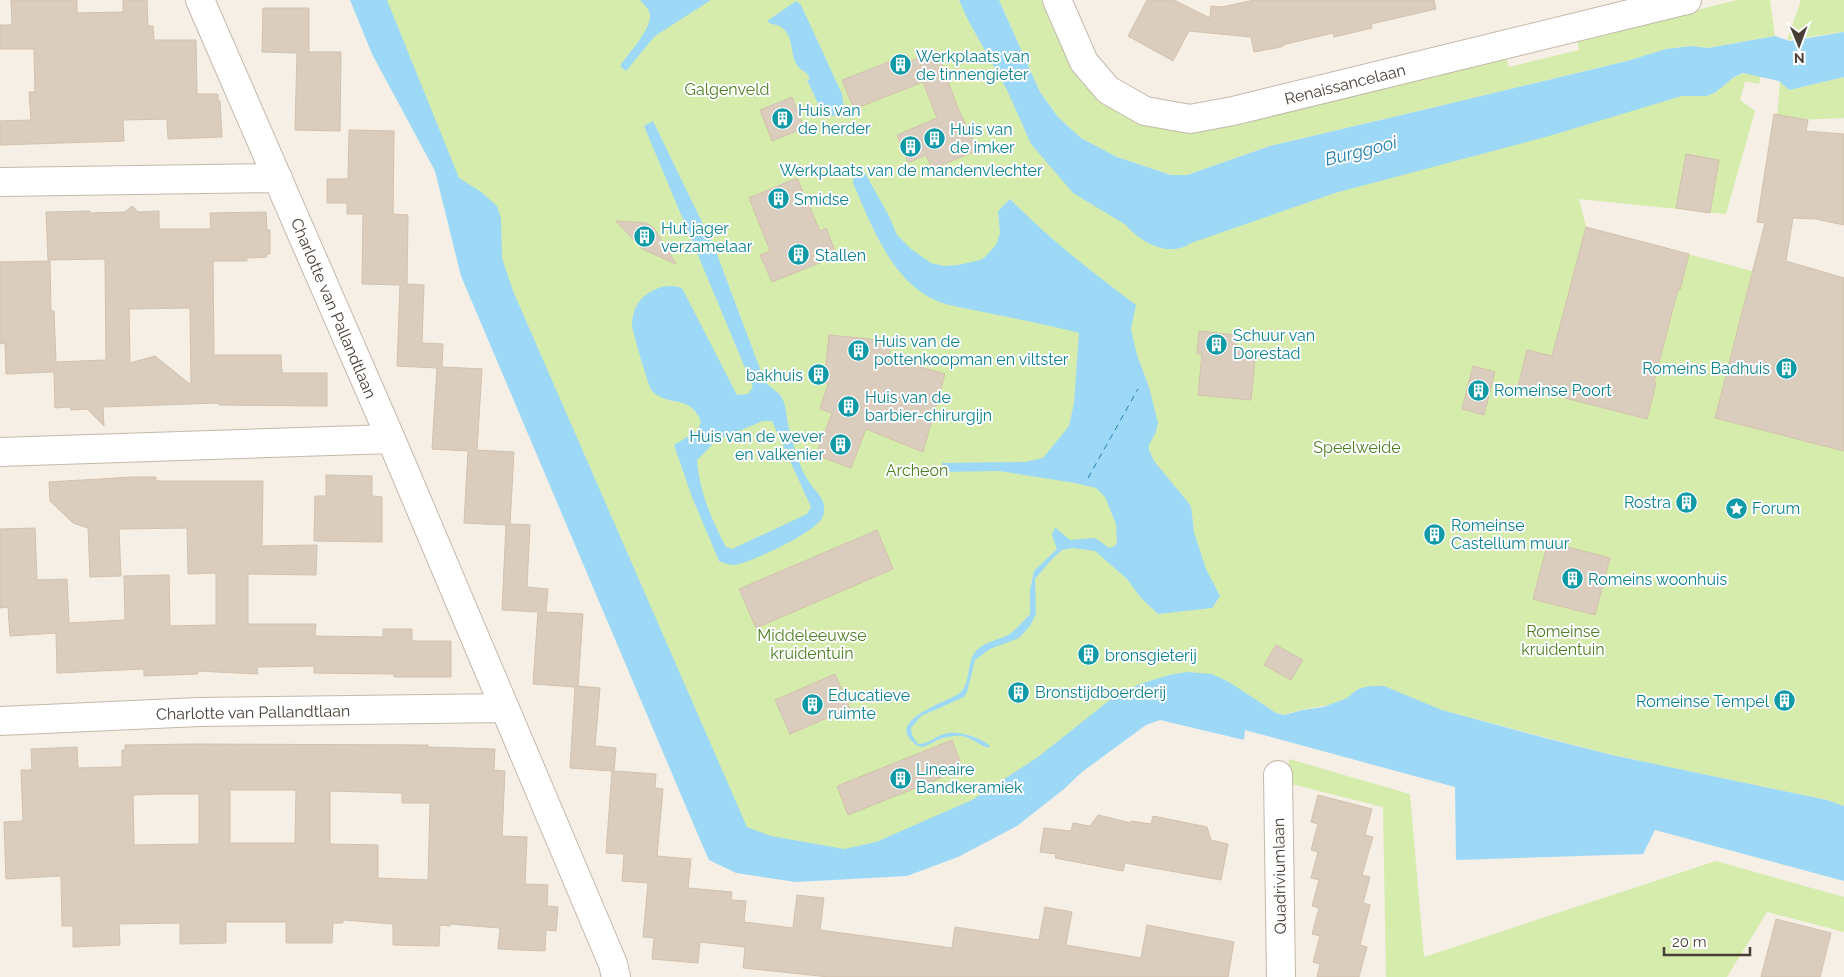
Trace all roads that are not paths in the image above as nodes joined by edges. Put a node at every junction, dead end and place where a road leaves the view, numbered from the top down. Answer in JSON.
{"nodes":[{"id":1,"x":200,"y":0,"type":"edge"},
{"id":2,"x":1058,"y":0,"type":"edge"},
{"id":3,"x":1687,"y":0,"type":"edge"},
{"id":4,"x":278,"y":178,"type":"junction"},
{"id":5,"x":0,"y":182,"type":"edge"},
{"id":6,"x":391,"y":439,"type":"junction"},
{"id":7,"x":0,"y":452,"type":"edge"},
{"id":8,"x":506,"y":708,"type":"junction"},
{"id":9,"x":0,"y":721,"type":"edge"},
{"id":10,"x":1278,"y":775,"type":"dead end"},
{"id":11,"x":616,"y":977,"type":"edge"},
{"id":12,"x":1281,"y":977,"type":"edge"}],
"edges":[{"from":1,"to":4,"type":"street","name":"Charlotte van Pallandtlaan"},
{"from":2,"to":3,"type":"street","name":"Renaissancelaan"},
{"from":4,"to":5,"type":"street"},
{"from":4,"to":6,"type":"street","name":"Charlotte van Pallandtlaan"},
{"from":6,"to":7,"type":"street"},
{"from":6,"to":8,"type":"street","name":"Charlotte van Pallandtlaan"},
{"from":8,"to":9,"type":"street","name":"Charlotte van Pallandtlaan"},
{"from":8,"to":11,"type":"street","name":"Charlotte van Pallandtlaan"},
{"from":10,"to":12,"type":"street","name":"Quadriviumlaan"}]}
